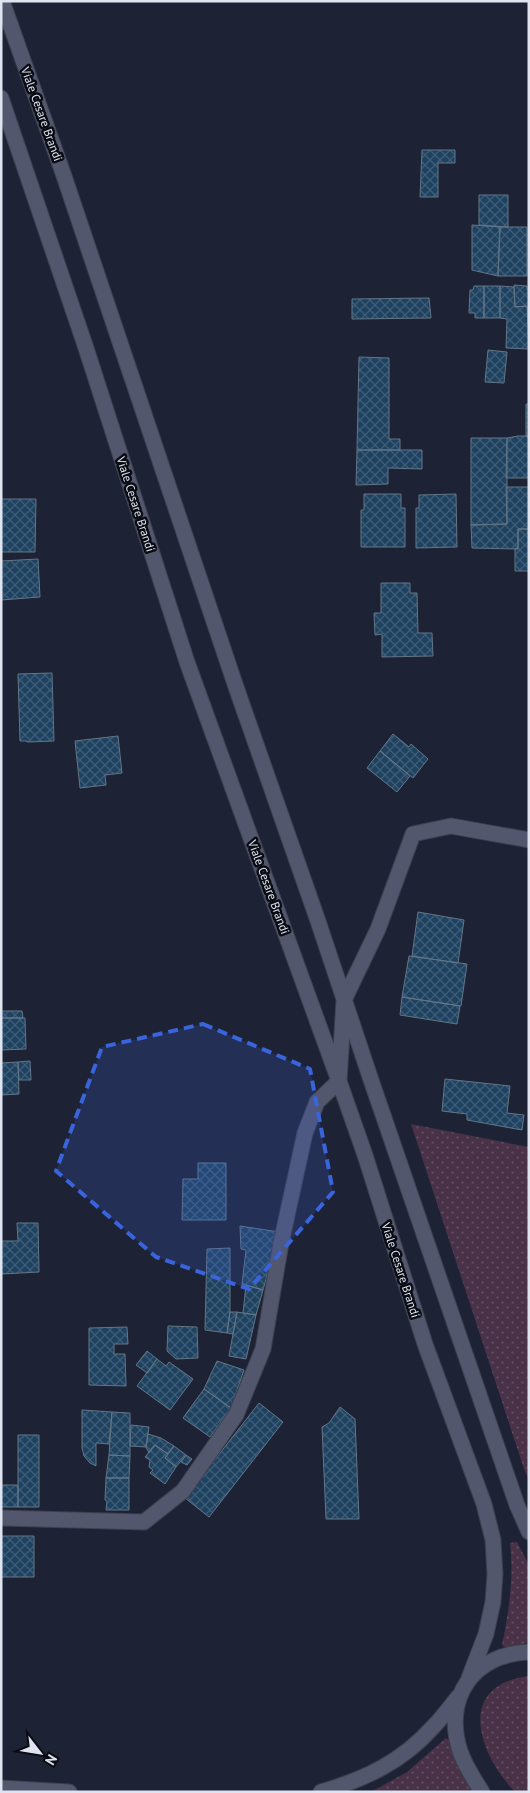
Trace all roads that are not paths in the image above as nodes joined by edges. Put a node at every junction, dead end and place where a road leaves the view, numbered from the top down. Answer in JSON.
{"nodes":[{"id":1,"x":2,"y":1,"type":"edge"},
{"id":2,"x":1,"y":98,"type":"edge"},
{"id":3,"x":529,"y":840,"type":"edge"},
{"id":4,"x":344,"y":1000,"type":"junction"},
{"id":5,"x":339,"y":1081,"type":"junction"},
{"id":6,"x":1,"y":1518,"type":"edge"},
{"id":7,"x":529,"y":1532,"type":"edge"},
{"id":8,"x":529,"y":1652,"type":"edge"},
{"id":9,"x":469,"y":1678,"type":"junction"},
{"id":10,"x":458,"y":1696,"type":"junction"},
{"id":11,"x":1,"y":1788,"type":"edge"},
{"id":12,"x":69,"y":1792,"type":"edge"},
{"id":13,"x":321,"y":1792,"type":"edge"},
{"id":14,"x":482,"y":1792,"type":"edge"}],
"edges":[{"from":1,"to":4,"type":"street","name":"Viale Cesare Brandi"},
{"from":2,"to":5,"type":"street","name":"Viale Cesare Brandi"},
{"from":3,"to":4,"type":"street"},
{"from":4,"to":5,"type":"street"},
{"from":4,"to":7,"type":"street","name":"Viale Cesare Brandi"},
{"from":5,"to":6,"type":"street"},
{"from":5,"to":9,"type":"street","name":"Viale Cesare Brandi"},
{"from":8,"to":9,"type":"street"},
{"from":9,"to":10,"type":"street"},
{"from":10,"to":13,"type":"street"},
{"from":10,"to":14,"type":"street"},
{"from":11,"to":12,"type":"street"}]}
